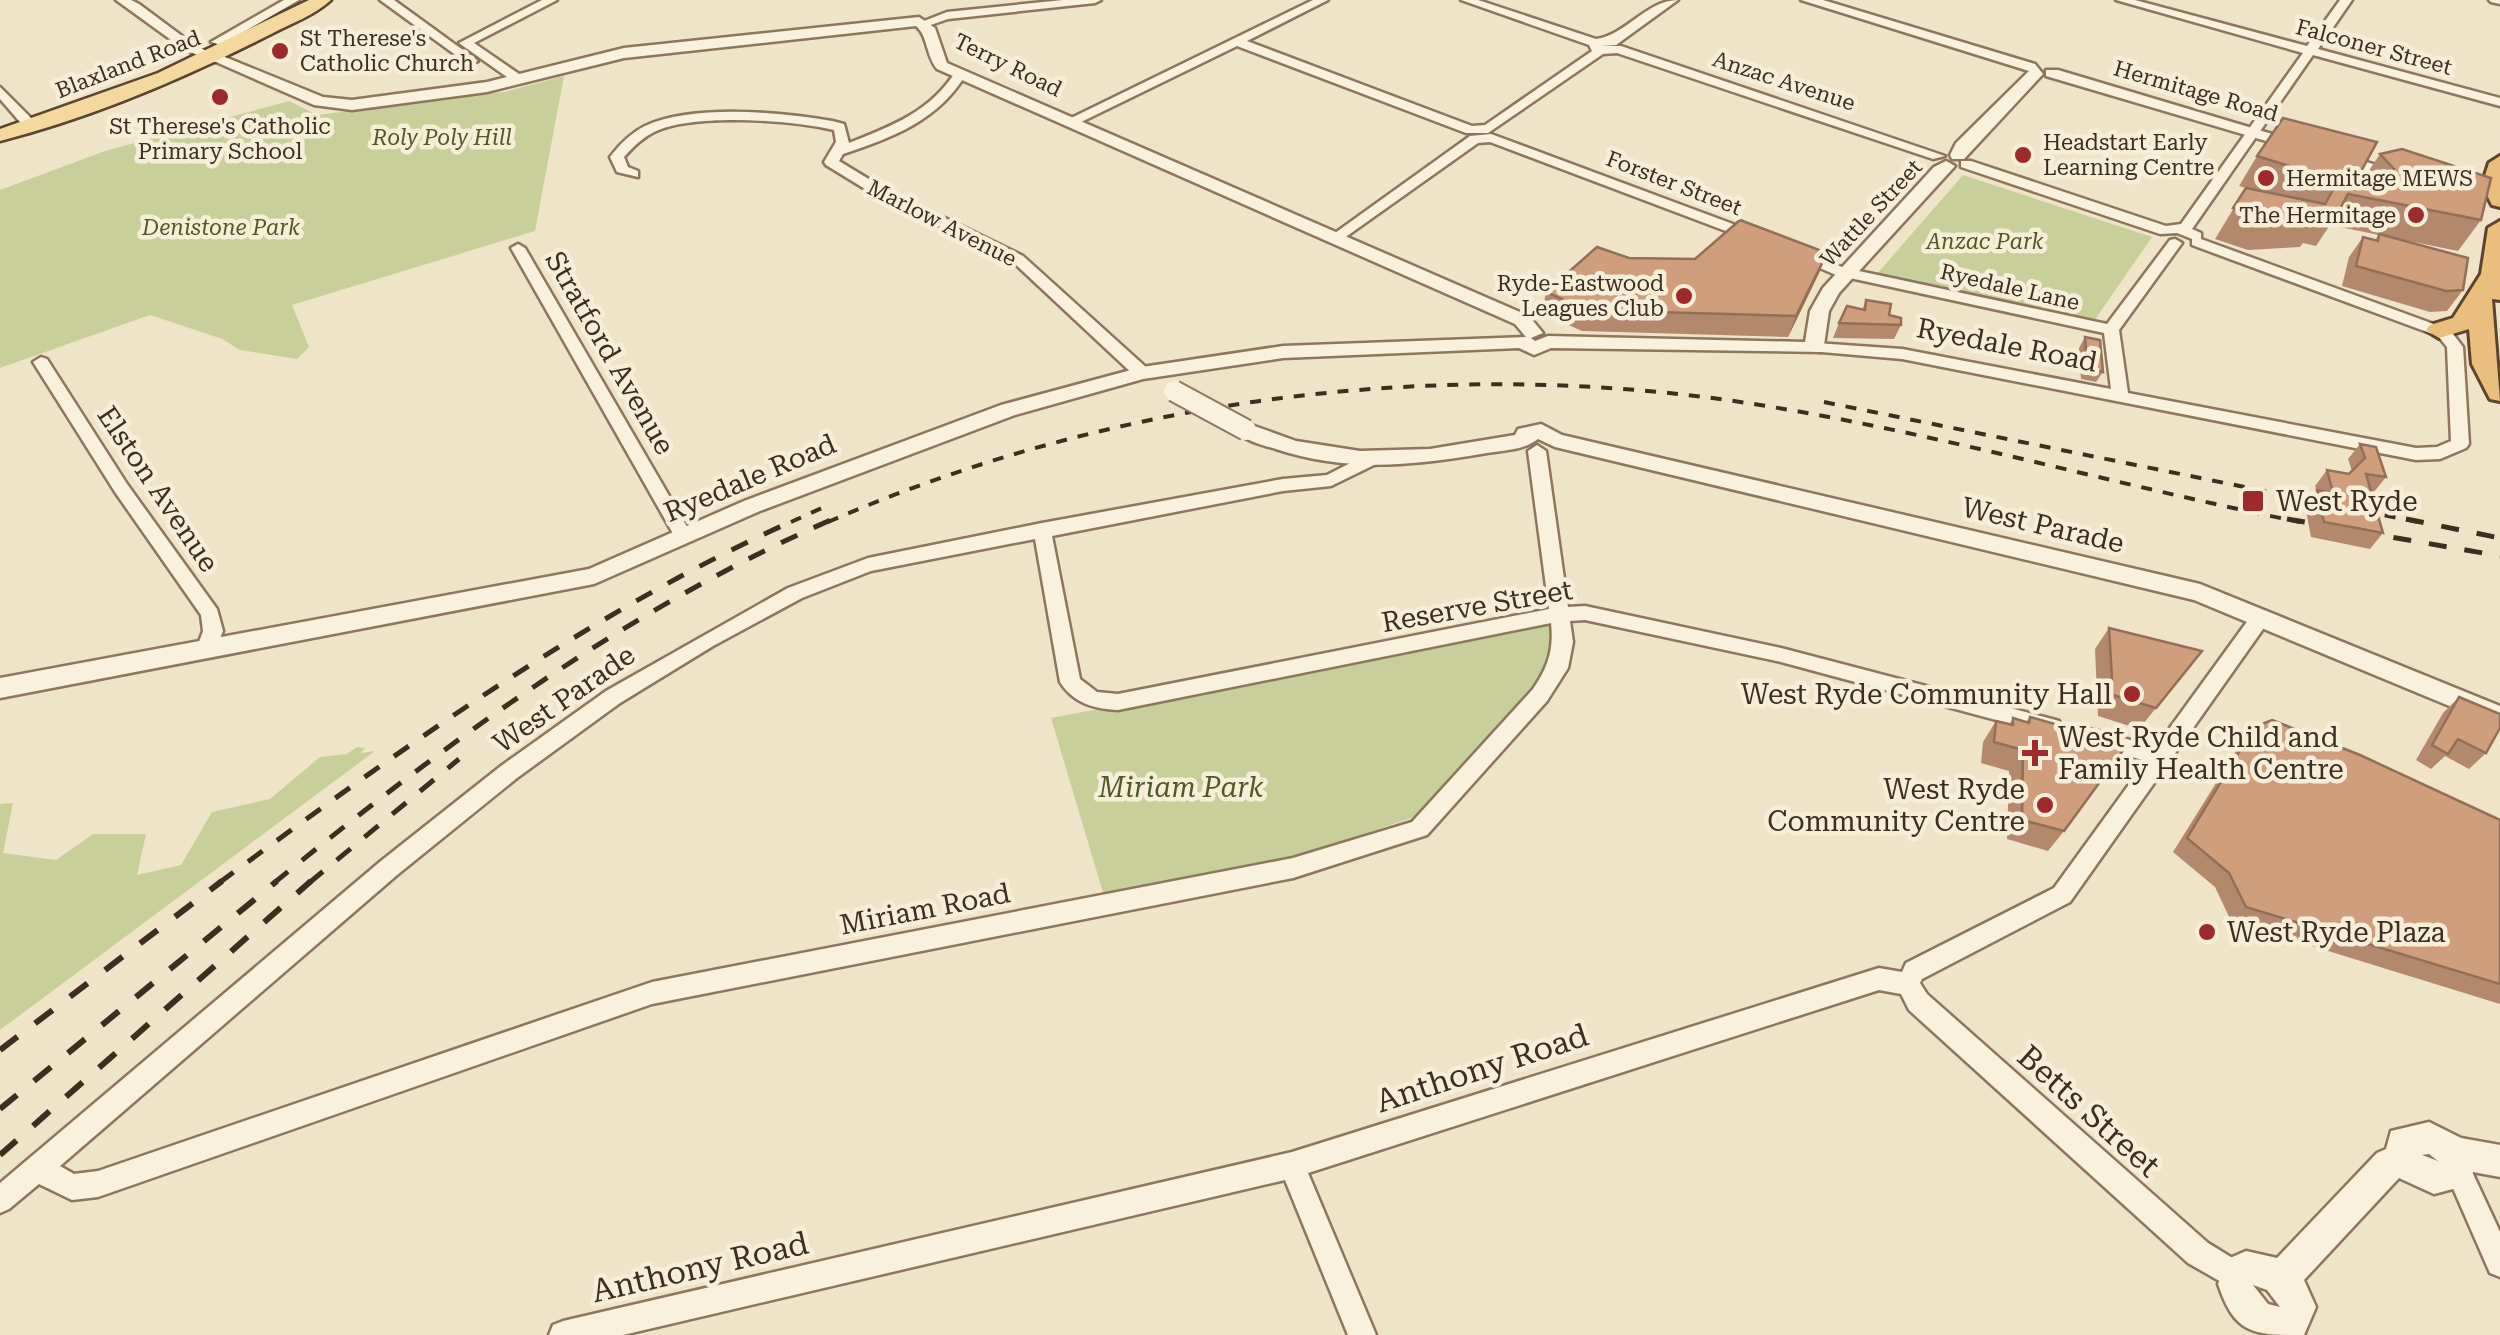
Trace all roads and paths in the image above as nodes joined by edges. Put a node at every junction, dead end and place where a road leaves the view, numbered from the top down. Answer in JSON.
{"nodes":[{"id":1,"x":122,"y":0,"type":"edge"},
{"id":2,"x":293,"y":0,"type":"edge"},
{"id":3,"x":322,"y":0,"type":"edge"},
{"id":4,"x":386,"y":0,"type":"edge"},
{"id":5,"x":532,"y":0,"type":"edge"},
{"id":6,"x":551,"y":0,"type":"edge"},
{"id":7,"x":1095,"y":0,"type":"edge"},
{"id":8,"x":1322,"y":0,"type":"edge"},
{"id":9,"x":1467,"y":0,"type":"edge"},
{"id":10,"x":1672,"y":0,"type":"edge"},
{"id":11,"x":1808,"y":0,"type":"edge"},
{"id":12,"x":2122,"y":0,"type":"edge"},
{"id":13,"x":2346,"y":0,"type":"edge"},
{"id":14,"x":925,"y":23,"type":"junction"},
{"id":15,"x":1236,"y":41,"type":"junction"},
{"id":16,"x":448,"y":42,"type":"junction"},
{"id":17,"x":1606,"y":46,"type":"junction"},
{"id":18,"x":216,"y":50,"type":"junction"},
{"id":19,"x":2309,"y":50,"type":"junction"},
{"id":20,"x":2039,"y":71,"type":"junction"},
{"id":21,"x":960,"y":74,"type":"junction"},
{"id":22,"x":510,"y":81,"type":"junction"},
{"id":23,"x":0,"y":91,"type":"edge"},
{"id":24,"x":2500,"y":102,"type":"edge"},
{"id":25,"x":1070,"y":122,"type":"junction"},
{"id":26,"x":31,"y":126,"type":"junction"},
{"id":27,"x":2253,"y":132,"type":"junction"},
{"id":28,"x":0,"y":134,"type":"edge"},
{"id":29,"x":1481,"y":134,"type":"junction"},
{"id":30,"x":842,"y":150,"type":"junction"},
{"id":31,"x":1952,"y":160,"type":"junction"},
{"id":32,"x":2500,"y":162,"type":"edge"},
{"id":33,"x":632,"y":174,"type":"dead end"},
{"id":34,"x":2421,"y":181,"type":"edge"},
{"id":35,"x":2474,"y":196,"type":"edge"},
{"id":36,"x":2500,"y":202,"type":"edge"},
{"id":37,"x":2500,"y":228,"type":"edge"},
{"id":38,"x":2175,"y":234,"type":"junction"},
{"id":39,"x":1336,"y":238,"type":"junction"},
{"id":40,"x":1768,"y":243,"type":"edge"},
{"id":41,"x":518,"y":248,"type":"dead end"},
{"id":42,"x":1785,"y":250,"type":"edge"},
{"id":43,"x":1841,"y":272,"type":"junction"},
{"id":44,"x":2491,"y":293,"type":"edge"},
{"id":45,"x":2111,"y":330,"type":"junction"},
{"id":46,"x":2439,"y":330,"type":"junction"},
{"id":47,"x":1535,"y":339,"type":"junction"},
{"id":48,"x":1816,"y":348,"type":"junction"},
{"id":49,"x":40,"y":362,"type":"dead end"},
{"id":50,"x":1187,"y":366,"type":"junction"},
{"id":51,"x":1142,"y":374,"type":"junction"},
{"id":52,"x":1174,"y":391,"type":"junction"},
{"id":53,"x":2500,"y":394,"type":"edge"},
{"id":54,"x":2120,"y":398,"type":"junction"},
{"id":55,"x":1539,"y":444,"type":"junction"},
{"id":56,"x":1357,"y":458,"type":"junction"},
{"id":57,"x":1283,"y":485,"type":"junction"},
{"id":58,"x":1042,"y":529,"type":"junction"},
{"id":59,"x":684,"y":538,"type":"junction"},
{"id":60,"x":1559,"y":614,"type":"junction"},
{"id":61,"x":2261,"y":616,"type":"junction"},
{"id":62,"x":206,"y":650,"type":"junction"},
{"id":63,"x":0,"y":688,"type":"edge"},
{"id":64,"x":2500,"y":717,"type":"edge"},
{"id":65,"x":2163,"y":758,"type":"junction"},
{"id":66,"x":1908,"y":984,"type":"junction"},
{"id":67,"x":2455,"y":1161,"type":"junction"},
{"id":68,"x":2500,"y":1161,"type":"edge"},
{"id":69,"x":1292,"y":1165,"type":"junction"},
{"id":70,"x":39,"y":1169,"type":"junction"},
{"id":71,"x":0,"y":1200,"type":"edge"},
{"id":72,"x":2500,"y":1263,"type":"edge"},
{"id":73,"x":2237,"y":1277,"type":"junction"},
{"id":74,"x":2281,"y":1279,"type":"junction"},
{"id":75,"x":2251,"y":1326,"type":"edge"},
{"id":76,"x":563,"y":1335,"type":"edge"},
{"id":77,"x":1362,"y":1335,"type":"edge"}],
"edges":[{"from":1,"to":18,"type":"street"},
{"from":2,"to":18,"type":"street","name":"Blaxland Road"},
{"from":3,"to":18,"type":"main road","name":"Blaxland Road"},
{"from":4,"to":16,"type":"street"},
{"from":5,"to":16,"type":"street"},
{"from":6,"to":22,"type":"street"},
{"from":7,"to":14,"type":"street"},
{"from":8,"to":15,"type":"street"},
{"from":9,"to":17,"type":"street","name":"Anzac Avenue"},
{"from":10,"to":17,"type":"street"},
{"from":11,"to":20,"type":"street","name":"Hermitage Road"},
{"from":12,"to":19,"type":"street","name":"Falconer Street"},
{"from":13,"to":19,"type":"street"},
{"from":14,"to":21,"type":"street","name":"Terry Road"},
{"from":14,"to":22,"type":"street","name":"Terry Road"},
{"from":15,"to":25,"type":"street"},
{"from":15,"to":29,"type":"street","name":"Forster Street"},
{"from":16,"to":22,"type":"street"},
{"from":17,"to":29,"type":"street"},
{"from":17,"to":31,"type":"street","name":"Anzac Avenue"},
{"from":18,"to":22,"type":"street","name":"Terry Road"},
{"from":18,"to":26,"type":"main road","name":"Blaxland Road"},
{"from":19,"to":24,"type":"street","name":"Falconer Street"},
{"from":19,"to":27,"type":"street"},
{"from":20,"to":27,"type":"street","name":"Hermitage Road"},
{"from":20,"to":31,"type":"street","name":"Wattle Street"},
{"from":21,"to":25,"type":"street","name":"Terry Road"},
{"from":21,"to":30,"type":"street"},
{"from":23,"to":26,"type":"street"},
{"from":25,"to":39,"type":"street","name":"Terry Road"},
{"from":26,"to":28,"type":"main road","name":"Blaxland Road"},
{"from":27,"to":34,"type":"street","name":"Hermitage Road"},
{"from":27,"to":38,"type":"street"},
{"from":29,"to":39,"type":"street"},
{"from":29,"to":40,"type":"street","name":"Forster Street"},
{"from":30,"to":33,"type":"street","name":"Marlow Avenue"},
{"from":30,"to":51,"type":"street","name":"Marlow Avenue"},
{"from":31,"to":38,"type":"street","name":"Anzac Avenue"},
{"from":31,"to":43,"type":"street","name":"Wattle Street"},
{"from":32,"to":36,"type":"highway"},
{"from":35,"to":36,"type":"street"},
{"from":37,"to":44,"type":"highway"},
{"from":38,"to":45,"type":"street"},
{"from":38,"to":46,"type":"street"},
{"from":39,"to":47,"type":"street","name":"Terry Road"},
{"from":41,"to":59,"type":"street","name":"Stratford Avenue"},
{"from":42,"to":43,"type":"street"},
{"from":43,"to":45,"type":"street","name":"Ryedale Lane"},
{"from":43,"to":48,"type":"street","name":"Wattle Street"},
{"from":44,"to":46,"type":"highway"},
{"from":44,"to":53,"type":"highway"},
{"from":45,"to":54,"type":"street"},
{"from":46,"to":54,"type":"street","name":"Ryedale Road"},
{"from":47,"to":48,"type":"street","name":"Ryedale Road"},
{"from":47,"to":50,"type":"street","name":"Ryedale Road"},
{"from":48,"to":54,"type":"street","name":"Ryedale Road"},
{"from":49,"to":62,"type":"street","name":"Elston Avenue"},
{"from":50,"to":51,"type":"street","name":"Ryedale Road"},
{"from":50,"to":52,"type":"street"},
{"from":51,"to":52,"type":"street","name":"Marlow Avenue"},
{"from":51,"to":59,"type":"street","name":"Ryedale Road"},
{"from":52,"to":56,"type":"street","name":"Marlow Avenue","bridge":true},
{"from":55,"to":56,"type":"street","name":"West Parade"},
{"from":55,"to":60,"type":"street","name":"Miriam Road"},
{"from":55,"to":61,"type":"street","name":"West Parade"},
{"from":56,"to":57,"type":"street","name":"West Parade"},
{"from":56,"to":57,"type":"street","name":"West Parade"},
{"from":57,"to":58,"type":"street","name":"West Parade"},
{"from":58,"to":60,"type":"street","name":"Reserve Street"},
{"from":58,"to":70,"type":"street","name":"West Parade"},
{"from":59,"to":62,"type":"street","name":"Ryedale Road"},
{"from":60,"to":65,"type":"street","name":"Reserve Street"},
{"from":60,"to":70,"type":"street","name":"Miriam Road"},
{"from":61,"to":64,"type":"street","name":"West Parade"},
{"from":61,"to":65,"type":"street"},
{"from":62,"to":63,"type":"street","name":"Ryedale Road"},
{"from":65,"to":66,"type":"street"},
{"from":66,"to":69,"type":"street","name":"Anthony Road"},
{"from":66,"to":73,"type":"street","name":"Betts Street"},
{"from":67,"to":68,"type":"street"},
{"from":67,"to":72,"type":"street"},
{"from":67,"to":74,"type":"street"},
{"from":69,"to":76,"type":"street","name":"Anthony Road"},
{"from":69,"to":77,"type":"street"},
{"from":70,"to":71,"type":"street","name":"West Parade"},
{"from":73,"to":74,"type":"street"},
{"from":73,"to":75,"type":"street"},
{"from":74,"to":75,"type":"street"}]}
